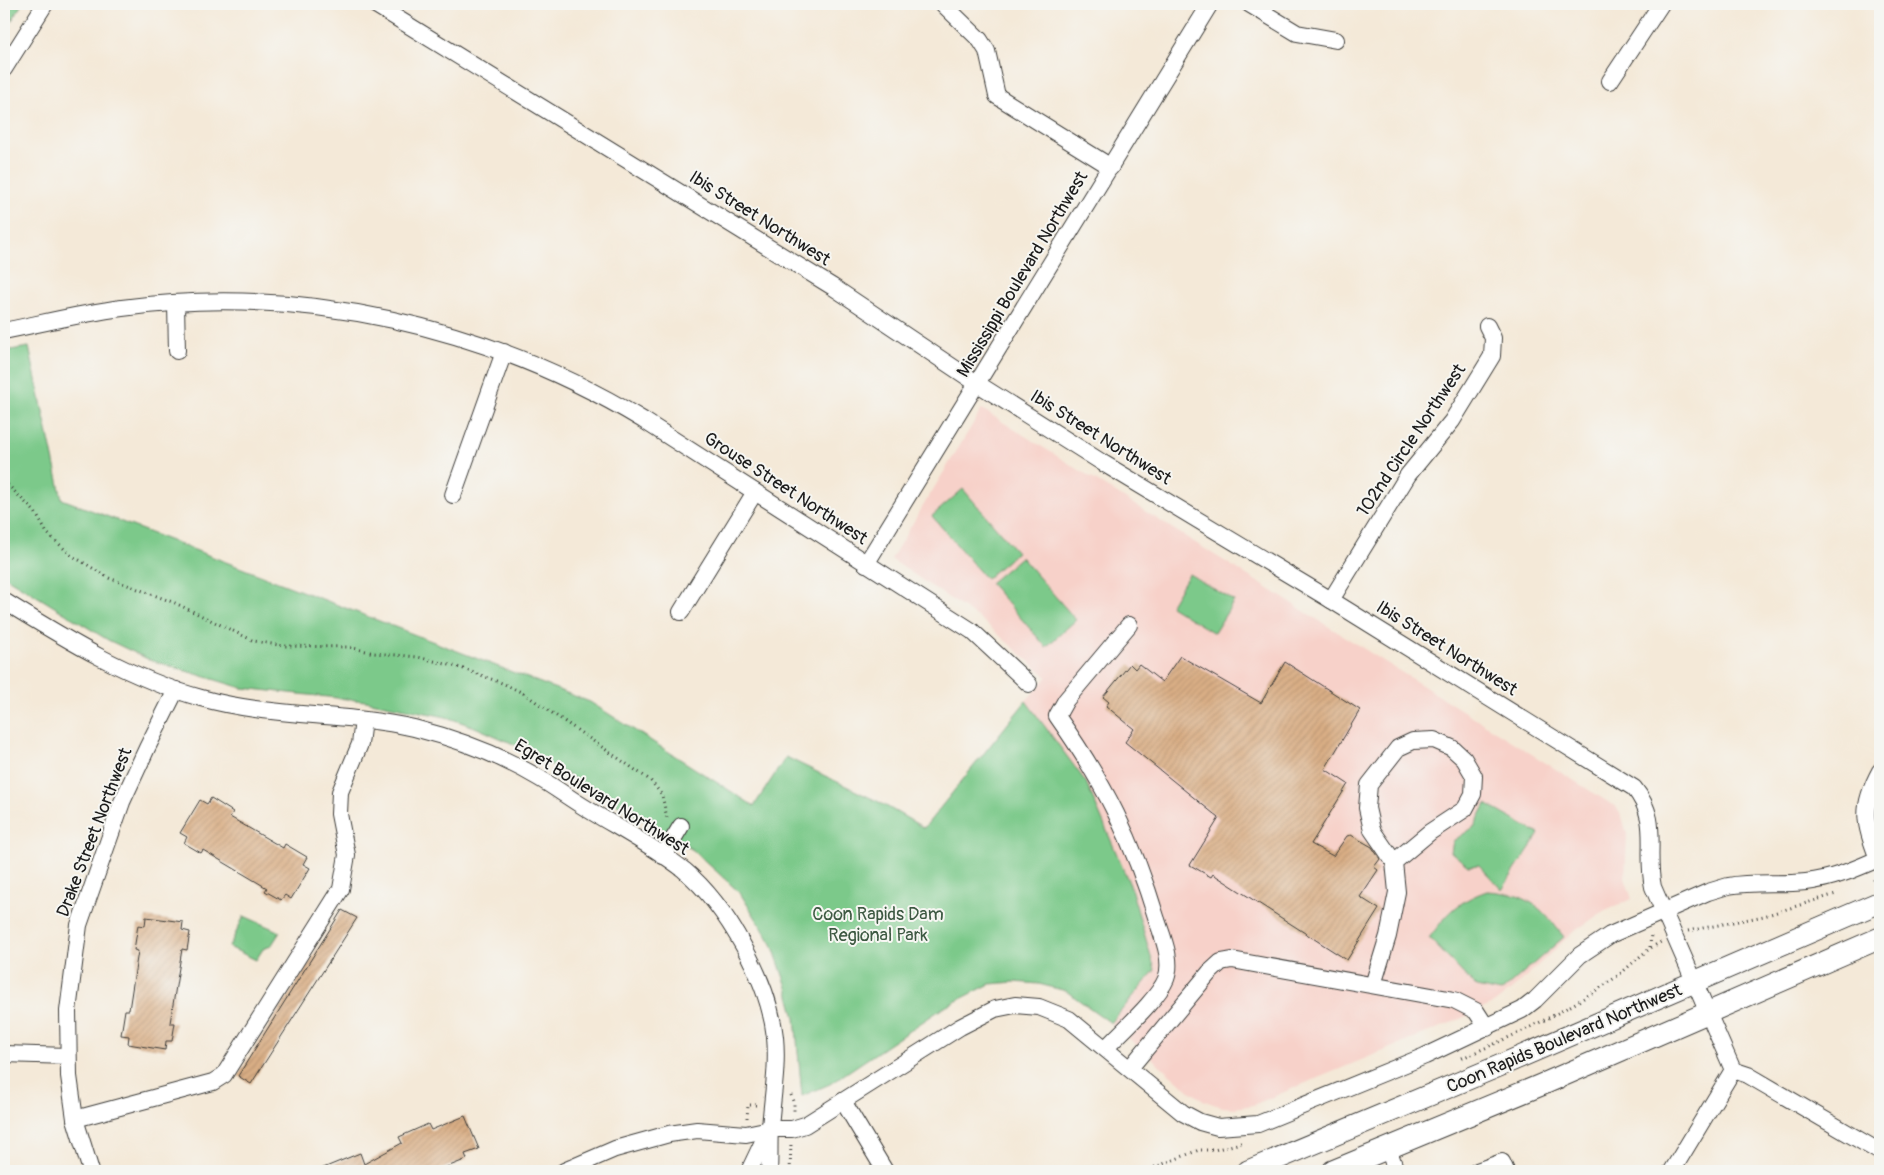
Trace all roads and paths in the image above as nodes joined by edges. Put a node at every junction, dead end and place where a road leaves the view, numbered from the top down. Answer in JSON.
{"nodes":[{"id":1,"x":45,"y":4,"type":"edge"},
{"id":2,"x":374,"y":4,"type":"edge"},
{"id":3,"x":943,"y":4,"type":"edge"},
{"id":4,"x":1210,"y":4,"type":"edge"},
{"id":5,"x":1249,"y":4,"type":"edge"},
{"id":6,"x":1661,"y":4,"type":"edge"},
{"id":7,"x":1336,"y":40,"type":"dead end"},
{"id":8,"x":4,"y":69,"type":"edge"},
{"id":9,"x":1610,"y":81,"type":"dead end"},
{"id":10,"x":1110,"y":167,"type":"junction"},
{"id":11,"x":176,"y":304,"type":"junction"},
{"id":12,"x":1487,"y":326,"type":"dead end"},
{"id":13,"x":4,"y":331,"type":"edge"},
{"id":14,"x":177,"y":351,"type":"dead end"},
{"id":15,"x":504,"y":352,"type":"junction"},
{"id":16,"x":978,"y":384,"type":"junction"},
{"id":17,"x":755,"y":492,"type":"junction"},
{"id":18,"x":453,"y":495,"type":"dead end"},
{"id":19,"x":866,"y":564,"type":"junction"},
{"id":20,"x":1331,"y":600,"type":"junction"},
{"id":21,"x":4,"y":601,"type":"edge"},
{"id":22,"x":681,"y":612,"type":"dead end"},
{"id":23,"x":1129,"y":625,"type":"dead end"},
{"id":24,"x":1029,"y":684,"type":"dead end"},
{"id":25,"x":176,"y":690,"type":"junction"},
{"id":26,"x":363,"y":720,"type":"junction"},
{"id":27,"x":1880,"y":771,"type":"edge"},
{"id":28,"x":681,"y":826,"type":"dead end"},
{"id":29,"x":663,"y":856,"type":"junction"},
{"id":30,"x":1879,"y":858,"type":"edge"},
{"id":31,"x":1394,"y":862,"type":"junction"},
{"id":32,"x":1880,"y":878,"type":"edge"},
{"id":33,"x":1870,"y":881,"type":"dead end"},
{"id":34,"x":1840,"y":893,"type":"dead end"},
{"id":35,"x":1880,"y":902,"type":"edge"},
{"id":36,"x":1663,"y":912,"type":"junction"},
{"id":37,"x":1692,"y":929,"type":"dead end"},
{"id":38,"x":1880,"y":938,"type":"edge"},
{"id":39,"x":1880,"y":952,"type":"edge"},
{"id":40,"x":1803,"y":973,"type":"junction"},
{"id":41,"x":1694,"y":983,"type":"junction"},
{"id":42,"x":1373,"y":985,"type":"junction"},
{"id":43,"x":1708,"y":1013,"type":"junction"},
{"id":44,"x":1487,"y":1028,"type":"junction"},
{"id":45,"x":1106,"y":1048,"type":"junction"},
{"id":46,"x":4,"y":1054,"type":"edge"},
{"id":47,"x":68,"y":1056,"type":"junction"},
{"id":48,"x":1130,"y":1068,"type":"junction"},
{"id":49,"x":1733,"y":1070,"type":"junction"},
{"id":50,"x":843,"y":1101,"type":"junction"},
{"id":51,"x":75,"y":1119,"type":"junction"},
{"id":52,"x":770,"y":1129,"type":"junction"},
{"id":53,"x":1388,"y":1148,"type":"junction"},
{"id":54,"x":790,"y":1149,"type":"dead end"},
{"id":55,"x":1880,"y":1152,"type":"edge"},
{"id":56,"x":572,"y":1170,"type":"edge"},
{"id":57,"x":883,"y":1170,"type":"edge"},
{"id":58,"x":91,"y":1171,"type":"edge"},
{"id":59,"x":749,"y":1171,"type":"edge"},
{"id":60,"x":769,"y":1171,"type":"edge"},
{"id":61,"x":790,"y":1171,"type":"edge"},
{"id":62,"x":1248,"y":1171,"type":"edge"},
{"id":63,"x":1333,"y":1171,"type":"edge"},
{"id":64,"x":1396,"y":1171,"type":"edge"},
{"id":65,"x":1477,"y":1171,"type":"edge"},
{"id":66,"x":1506,"y":1171,"type":"edge"},
{"id":67,"x":1672,"y":1171,"type":"edge"}],
"edges":[{"from":1,"to":8,"type":"street"},
{"from":2,"to":16,"type":"street","name":"Ibis Street Northwest"},
{"from":3,"to":10,"type":"street"},
{"from":4,"to":10,"type":"street","name":"Mississippi Boulevard Northwest"},
{"from":5,"to":7,"type":"street"},
{"from":6,"to":9,"type":"street"},
{"from":10,"to":16,"type":"street","name":"Mississippi Boulevard Northwest"},
{"from":11,"to":13,"type":"street","name":"Grouse Street Northwest"},
{"from":11,"to":14,"type":"street"},
{"from":11,"to":15,"type":"street","name":"Grouse Street Northwest"},
{"from":12,"to":20,"type":"street","name":"102nd Circle Northwest"},
{"from":15,"to":17,"type":"street","name":"Grouse Street Northwest"},
{"from":15,"to":18,"type":"street"},
{"from":16,"to":19,"type":"street","name":"Mississippi Boulevard Northwest"},
{"from":16,"to":20,"type":"street","name":"Ibis Street Northwest"},
{"from":17,"to":19,"type":"street","name":"Grouse Street Northwest"},
{"from":17,"to":22,"type":"street"},
{"from":19,"to":24,"type":"street","name":"Grouse Street Northwest"},
{"from":20,"to":36,"type":"street","name":"Ibis Street Northwest"},
{"from":21,"to":25,"type":"street","name":"Egret Boulevard Northwest"},
{"from":23,"to":45,"type":"street"},
{"from":25,"to":26,"type":"street","name":"Egret Boulevard Northwest"},
{"from":25,"to":47,"type":"street","name":"Drake Street Northwest"},
{"from":26,"to":29,"type":"street","name":"Egret Boulevard Northwest"},
{"from":26,"to":51,"type":"street"},
{"from":27,"to":30,"type":"street"},
{"from":28,"to":29,"type":"street"},
{"from":29,"to":52,"type":"street","name":"Egret Boulevard Northwest"},
{"from":30,"to":36,"type":"street"},
{"from":31,"to":31,"type":"street"},
{"from":31,"to":42,"type":"street"},
{"from":32,"to":33,"type":"path"},
{"from":34,"to":37,"type":"path"},
{"from":35,"to":41,"type":"main road","name":"Coon Rapids Boulevard Northwest"},
{"from":36,"to":41,"type":"street","name":"Ibis Street Northwest"},
{"from":36,"to":44,"type":"street"},
{"from":38,"to":40,"type":"main road","name":"Coon Rapids Boulevard Northwest"},
{"from":39,"to":40,"type":"main road"},
{"from":40,"to":43,"type":"main road","name":"Coon Rapids Boulevard Northwest"},
{"from":41,"to":43,"type":"street","name":"Ibis Street Northwest"},
{"from":41,"to":62,"type":"main road","name":"Coon Rapids Boulevard Northwest"},
{"from":42,"to":44,"type":"street"},
{"from":42,"to":48,"type":"street"},
{"from":43,"to":49,"type":"street","name":"Ibis Street Northwest"},
{"from":43,"to":53,"type":"main road","name":"Coon Rapids Boulevard Northwest"},
{"from":44,"to":48,"type":"street"},
{"from":45,"to":48,"type":"street"},
{"from":45,"to":50,"type":"street"},
{"from":46,"to":47,"type":"street"},
{"from":47,"to":51,"type":"street","name":"Drake Street Northwest"},
{"from":49,"to":55,"type":"street"},
{"from":49,"to":67,"type":"street"},
{"from":50,"to":52,"type":"street"},
{"from":50,"to":57,"type":"street"},
{"from":51,"to":58,"type":"street","name":"Drake Street Northwest"},
{"from":52,"to":56,"type":"street"},
{"from":52,"to":59,"type":"street","name":"Egret Boulevard Northwest"},
{"from":52,"to":60,"type":"street","name":"Egret Boulevard Northwest"},
{"from":53,"to":63,"type":"main road","name":"Coon Rapids Boulevard Northwest"},
{"from":53,"to":64,"type":"street"},
{"from":54,"to":61,"type":"path"},
{"from":65,"to":66,"type":"street"}]}
